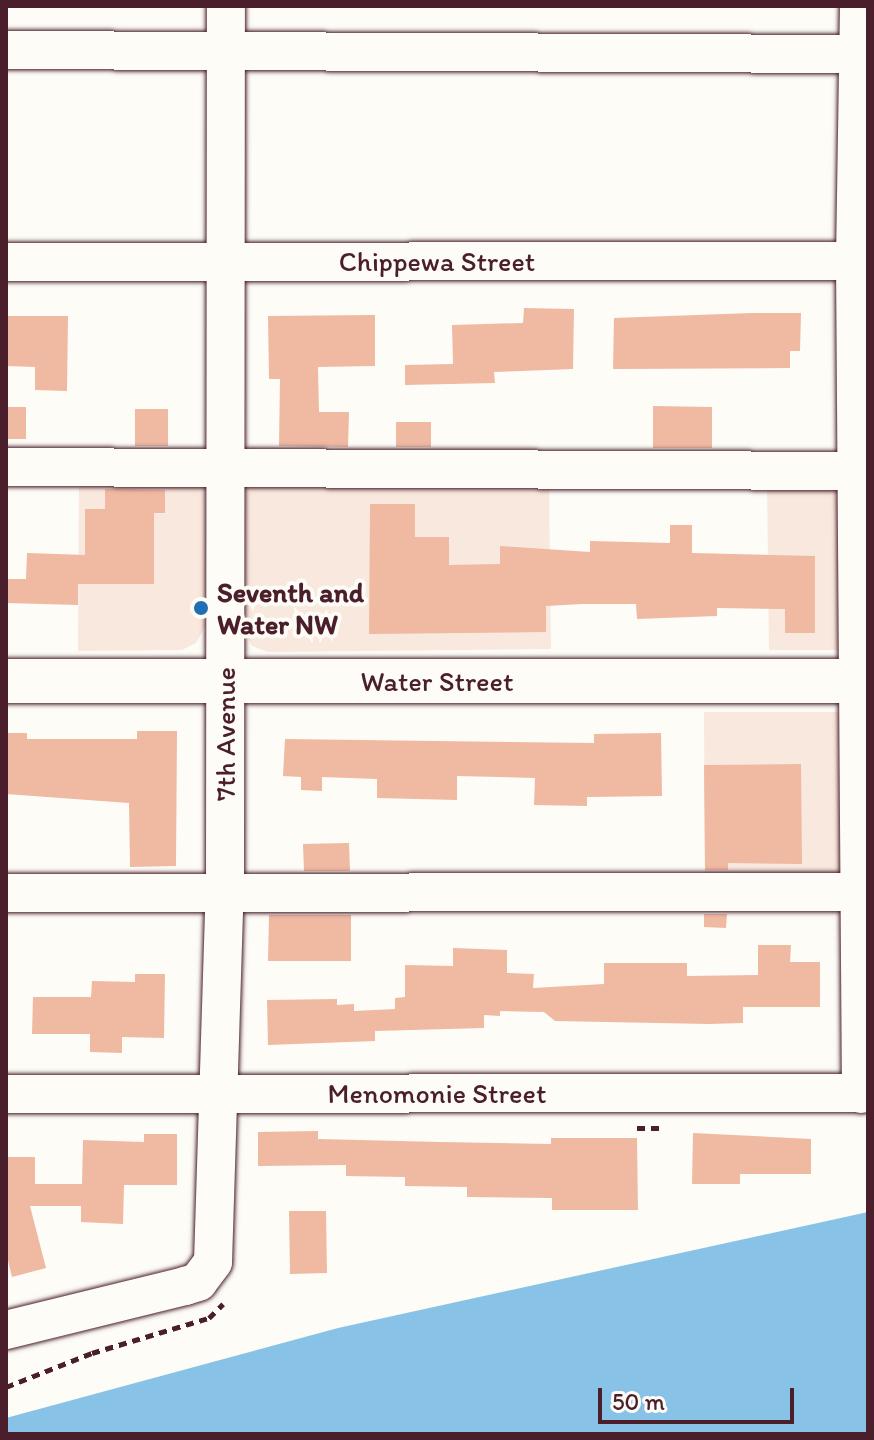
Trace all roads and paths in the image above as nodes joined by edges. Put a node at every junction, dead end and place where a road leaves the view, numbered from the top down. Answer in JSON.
{"nodes":[{"id":1,"x":226,"y":6,"type":"edge"},
{"id":2,"x":859,"y":6,"type":"edge"},
{"id":3,"x":6,"y":50,"type":"edge"},
{"id":4,"x":226,"y":51,"type":"junction"},
{"id":5,"x":864,"y":54,"type":"edge"},
{"id":6,"x":862,"y":261,"type":"edge"},
{"id":7,"x":6,"y":262,"type":"edge"},
{"id":8,"x":225,"y":262,"type":"junction"},
{"id":9,"x":6,"y":467,"type":"edge"},
{"id":10,"x":226,"y":467,"type":"junction"},
{"id":11,"x":864,"y":471,"type":"edge"},
{"id":12,"x":6,"y":681,"type":"edge"},
{"id":13,"x":226,"y":681,"type":"junction"},
{"id":14,"x":864,"y":681,"type":"edge"},
{"id":15,"x":225,"y":890,"type":"junction"},
{"id":16,"x":860,"y":892,"type":"junction"},
{"id":17,"x":6,"y":893,"type":"edge"},
{"id":18,"x":217,"y":1093,"type":"junction"},
{"id":19,"x":6,"y":1094,"type":"edge"},
{"id":20,"x":865,"y":1094,"type":"edge"},
{"id":21,"x":218,"y":1284,"type":"junction"},
{"id":22,"x":6,"y":1330,"type":"edge"},
{"id":23,"x":6,"y":1387,"type":"edge"}],
"edges":[{"from":1,"to":4,"type":"street","name":"7th Avenue"},
{"from":2,"to":5,"type":"street"},
{"from":3,"to":4,"type":"street"},
{"from":4,"to":5,"type":"street"},
{"from":4,"to":8,"type":"street","name":"7th Avenue"},
{"from":5,"to":6,"type":"street"},
{"from":6,"to":8,"type":"street","name":"Chippewa Street"},
{"from":6,"to":11,"type":"street"},
{"from":7,"to":8,"type":"street","name":"Chippewa Street"},
{"from":8,"to":10,"type":"street","name":"7th Avenue"},
{"from":9,"to":10,"type":"street"},
{"from":10,"to":11,"type":"street"},
{"from":10,"to":13,"type":"street","name":"7th Avenue"},
{"from":11,"to":14,"type":"street"},
{"from":12,"to":13,"type":"main road","name":"Water Street"},
{"from":13,"to":14,"type":"main road","name":"Water Street"},
{"from":13,"to":15,"type":"street","name":"7th Avenue"},
{"from":14,"to":16,"type":"street"},
{"from":15,"to":16,"type":"street"},
{"from":15,"to":17,"type":"street"},
{"from":15,"to":18,"type":"street","name":"7th Avenue"},
{"from":16,"to":20,"type":"street"},
{"from":18,"to":19,"type":"street","name":"Menomonie Street"},
{"from":18,"to":20,"type":"street","name":"Menomonie Street"},
{"from":18,"to":21,"type":"street","name":"7th Avenue"},
{"from":21,"to":22,"type":"street"},
{"from":21,"to":23,"type":"path"}]}
